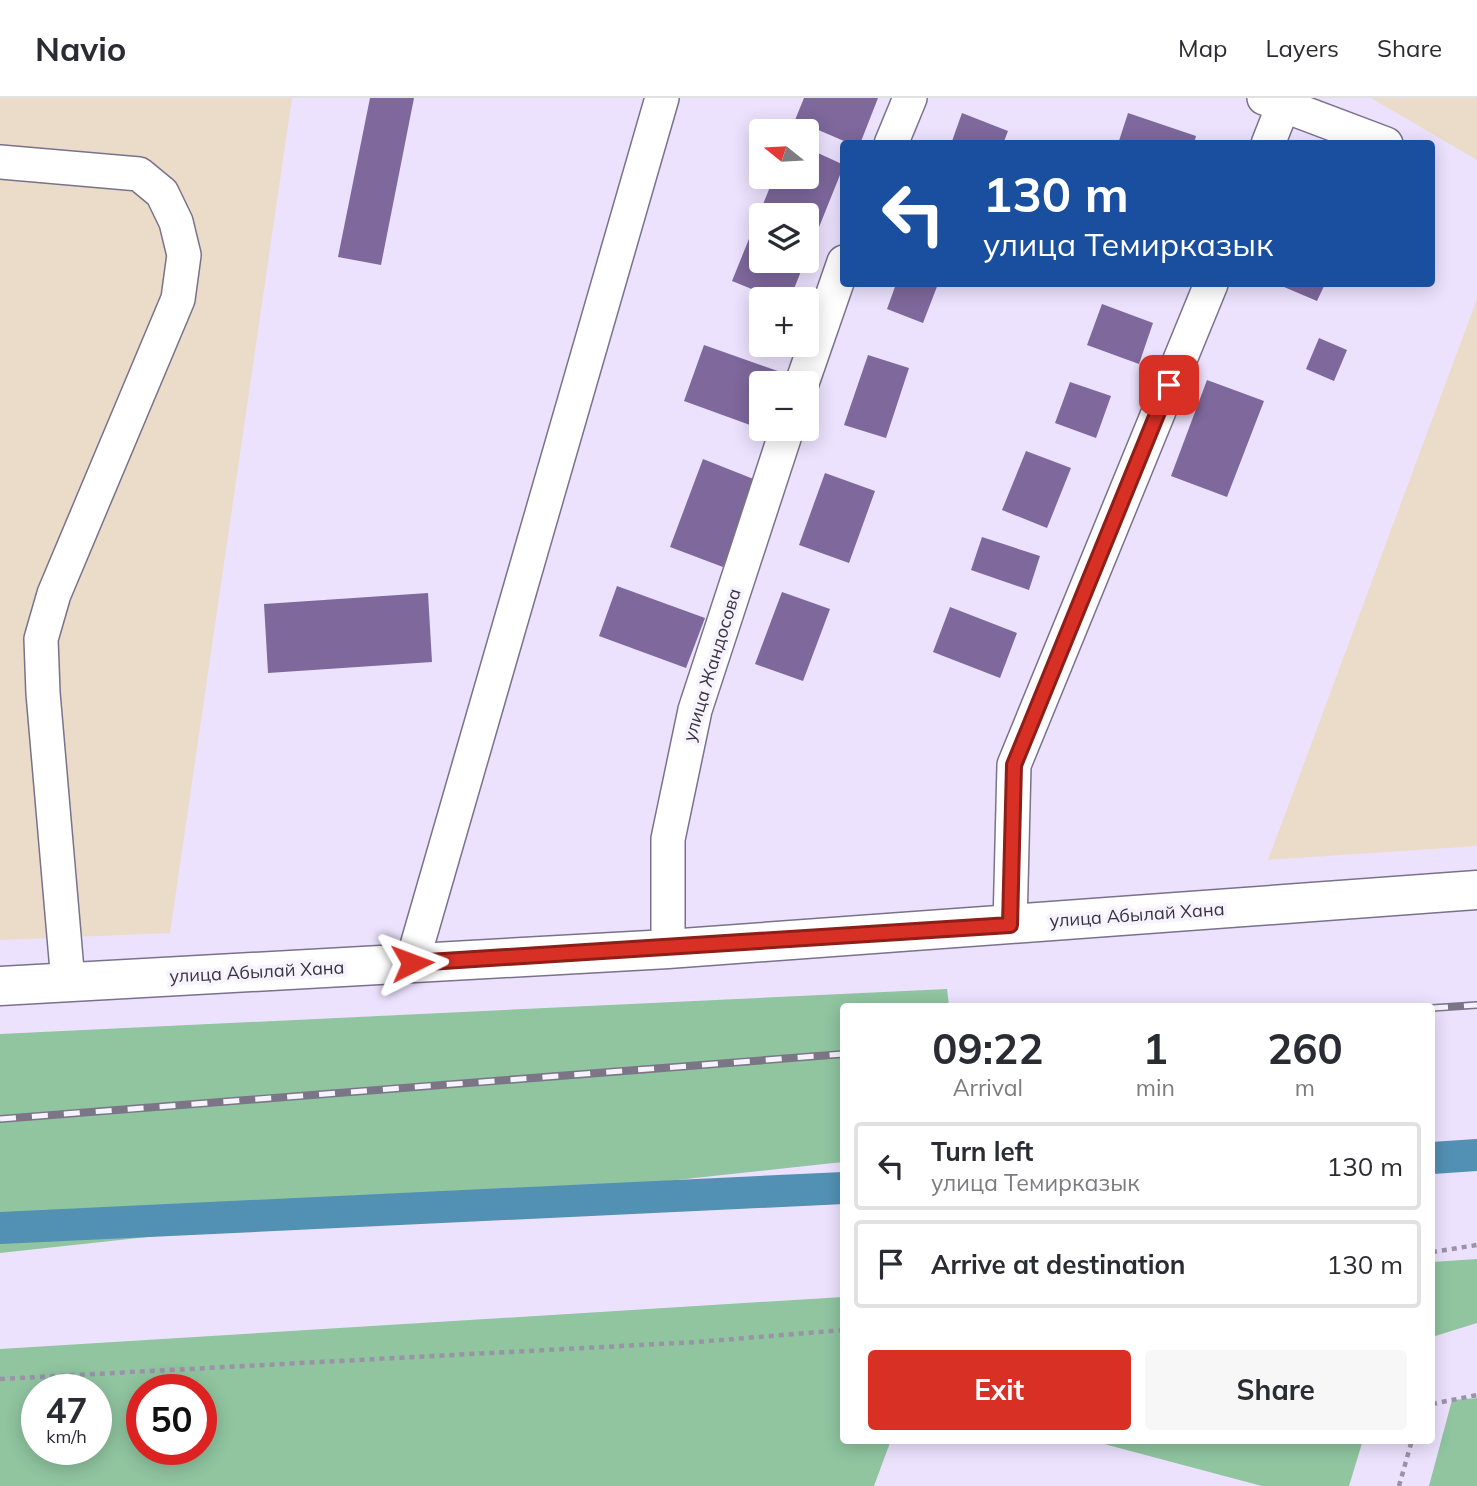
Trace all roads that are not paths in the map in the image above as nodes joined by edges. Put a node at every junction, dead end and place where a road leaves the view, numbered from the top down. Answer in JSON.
{"nodes":[{"id":1,"x":662,"y":98,"type":"edge"},
{"id":2,"x":910,"y":98,"type":"edge"},
{"id":3,"x":1274,"y":102,"type":"edge"},
{"id":4,"x":893,"y":140,"type":"edge"},
{"id":5,"x":1269,"y":140,"type":"edge"},
{"id":6,"x":1375,"y":140,"type":"edge"},
{"id":7,"x":0,"y":162,"type":"edge"},
{"id":8,"x":840,"y":274,"type":"edge"},
{"id":9,"x":1210,"y":287,"type":"edge"},
{"id":10,"x":806,"y":371,"type":"edge"},
{"id":11,"x":783,"y":441,"type":"edge"},
{"id":12,"x":1477,"y":890,"type":"edge"},
{"id":13,"x":1010,"y":925,"type":"junction"},
{"id":14,"x":668,"y":949,"type":"junction"},
{"id":15,"x":412,"y":963,"type":"junction"},
{"id":16,"x":68,"y":982,"type":"junction"},
{"id":17,"x":0,"y":986,"type":"edge"}],
"edges":[{"from":1,"to":15,"type":"street"},
{"from":2,"to":4,"type":"street"},
{"from":3,"to":5,"type":"street"},
{"from":3,"to":6,"type":"street"},
{"from":7,"to":16,"type":"street"},
{"from":8,"to":10,"type":"street"},
{"from":9,"to":13,"type":"street"},
{"from":11,"to":14,"type":"street","name":"улица Жандосова"},
{"from":12,"to":13,"type":"main road","name":"улица Абылай Хана"},
{"from":13,"to":14,"type":"main road","name":"улица Абылай Хана"},
{"from":14,"to":15,"type":"main road","name":"улица Абылай Хана"},
{"from":15,"to":16,"type":"main road","name":"улица Абылай Хана"},
{"from":16,"to":17,"type":"main road","name":"улица Абылай Хана"}]}
